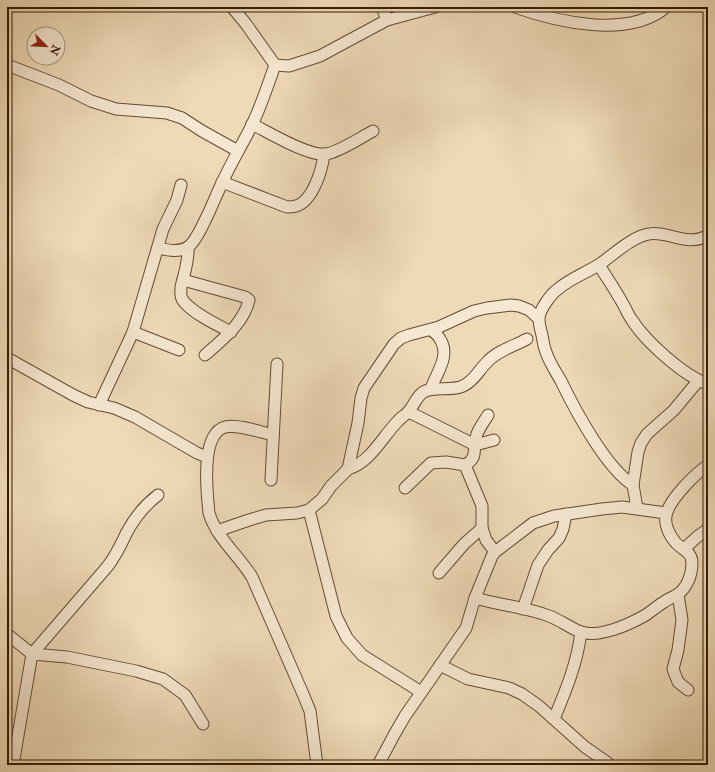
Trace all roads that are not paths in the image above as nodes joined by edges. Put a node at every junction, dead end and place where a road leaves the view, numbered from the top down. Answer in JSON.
{"nodes":[{"id":1,"x":232,"y":7,"type":"edge"},
{"id":2,"x":382,"y":7,"type":"edge"},
{"id":3,"x":435,"y":7,"type":"edge"},
{"id":4,"x":515,"y":7,"type":"edge"},
{"id":5,"x":666,"y":7,"type":"edge"},
{"id":6,"x":387,"y":20,"type":"junction"},
{"id":7,"x":7,"y":65,"type":"edge"},
{"id":8,"x":275,"y":65,"type":"junction"},
{"id":9,"x":252,"y":124,"type":"junction"},
{"id":10,"x":373,"y":131,"type":"dead end"},
{"id":11,"x":238,"y":151,"type":"junction"},
{"id":12,"x":324,"y":154,"type":"junction"},
{"id":13,"x":222,"y":182,"type":"junction"},
{"id":14,"x":182,"y":185,"type":"dead end"},
{"id":15,"x":708,"y":235,"type":"edge"},
{"id":16,"x":188,"y":247,"type":"junction"},
{"id":17,"x":158,"y":248,"type":"junction"},
{"id":18,"x":599,"y":265,"type":"junction"},
{"id":19,"x":183,"y":280,"type":"junction"},
{"id":20,"x":538,"y":318,"type":"junction"},
{"id":21,"x":431,"y":330,"type":"junction"},
{"id":22,"x":133,"y":332,"type":"junction"},
{"id":23,"x":231,"y":332,"type":"junction"},
{"id":24,"x":527,"y":339,"type":"dead end"},
{"id":25,"x":179,"y":350,"type":"dead end"},
{"id":26,"x":205,"y":356,"type":"dead end"},
{"id":27,"x":7,"y":358,"type":"edge"},
{"id":28,"x":277,"y":364,"type":"dead end"},
{"id":29,"x":703,"y":382,"type":"edge"},
{"id":30,"x":432,"y":389,"type":"junction"},
{"id":31,"x":99,"y":405,"type":"junction"},
{"id":32,"x":409,"y":412,"type":"junction"},
{"id":33,"x":488,"y":415,"type":"dead end"},
{"id":34,"x":273,"y":434,"type":"junction"},
{"id":35,"x":494,"y":440,"type":"dead end"},
{"id":36,"x":474,"y":444,"type":"junction"},
{"id":37,"x":207,"y":457,"type":"junction"},
{"id":38,"x":465,"y":465,"type":"junction"},
{"id":39,"x":708,"y":465,"type":"edge"},
{"id":40,"x":348,"y":469,"type":"junction"},
{"id":41,"x":271,"y":480,"type":"dead end"},
{"id":42,"x":633,"y":485,"type":"junction"},
{"id":43,"x":405,"y":488,"type":"dead end"},
{"id":44,"x":158,"y":495,"type":"dead end"},
{"id":45,"x":637,"y":508,"type":"junction"},
{"id":46,"x":309,"y":510,"type":"junction"},
{"id":47,"x":666,"y":513,"type":"junction"},
{"id":48,"x":566,"y":514,"type":"junction"},
{"id":49,"x":482,"y":528,"type":"junction"},
{"id":50,"x":708,"y":529,"type":"edge"},
{"id":51,"x":217,"y":531,"type":"junction"},
{"id":52,"x":684,"y":549,"type":"junction"},
{"id":53,"x":495,"y":552,"type":"junction"},
{"id":54,"x":439,"y":573,"type":"dead end"},
{"id":55,"x":678,"y":594,"type":"junction"},
{"id":56,"x":475,"y":598,"type":"junction"},
{"id":57,"x":524,"y":609,"type":"junction"},
{"id":58,"x":581,"y":632,"type":"junction"},
{"id":59,"x":7,"y":634,"type":"edge"},
{"id":60,"x":32,"y":654,"type":"junction"},
{"id":61,"x":440,"y":665,"type":"junction"},
{"id":62,"x":688,"y":690,"type":"dead end"},
{"id":63,"x":421,"y":692,"type":"junction"},
{"id":64,"x":554,"y":719,"type":"junction"},
{"id":65,"x":203,"y":724,"type":"dead end"},
{"id":66,"x":608,"y":762,"type":"dead end"},
{"id":67,"x":13,"y":765,"type":"edge"},
{"id":68,"x":318,"y":765,"type":"edge"},
{"id":69,"x":378,"y":765,"type":"edge"}],
"edges":[{"from":1,"to":8,"type":"street"},
{"from":2,"to":6,"type":"street"},
{"from":3,"to":6,"type":"street"},
{"from":4,"to":5,"type":"street"},
{"from":6,"to":8,"type":"street"},
{"from":7,"to":11,"type":"street"},
{"from":8,"to":9,"type":"street"},
{"from":9,"to":11,"type":"street"},
{"from":9,"to":12,"type":"street"},
{"from":10,"to":12,"type":"street"},
{"from":11,"to":13,"type":"street"},
{"from":12,"to":13,"type":"street"},
{"from":13,"to":16,"type":"street"},
{"from":14,"to":17,"type":"street"},
{"from":15,"to":18,"type":"street"},
{"from":16,"to":17,"type":"street"},
{"from":16,"to":19,"type":"street"},
{"from":17,"to":22,"type":"street"},
{"from":18,"to":20,"type":"street"},
{"from":18,"to":29,"type":"street"},
{"from":19,"to":23,"type":"street"},
{"from":19,"to":23,"type":"street"},
{"from":20,"to":21,"type":"street"},
{"from":20,"to":42,"type":"street"},
{"from":21,"to":30,"type":"street"},
{"from":21,"to":40,"type":"street"},
{"from":22,"to":25,"type":"street"},
{"from":22,"to":31,"type":"street"},
{"from":23,"to":26,"type":"street"},
{"from":24,"to":30,"type":"street"},
{"from":27,"to":31,"type":"street"},
{"from":28,"to":34,"type":"street"},
{"from":29,"to":42,"type":"street"},
{"from":30,"to":32,"type":"street"},
{"from":31,"to":37,"type":"street"},
{"from":32,"to":36,"type":"street"},
{"from":32,"to":40,"type":"street"},
{"from":33,"to":36,"type":"street"},
{"from":34,"to":37,"type":"street"},
{"from":34,"to":41,"type":"street"},
{"from":35,"to":36,"type":"street"},
{"from":36,"to":38,"type":"street"},
{"from":37,"to":51,"type":"street"},
{"from":38,"to":43,"type":"street"},
{"from":38,"to":49,"type":"street"},
{"from":39,"to":47,"type":"street"},
{"from":40,"to":46,"type":"street"},
{"from":42,"to":45,"type":"street"},
{"from":44,"to":60,"type":"street"},
{"from":45,"to":47,"type":"street"},
{"from":45,"to":48,"type":"street"},
{"from":46,"to":51,"type":"street"},
{"from":46,"to":63,"type":"street"},
{"from":47,"to":52,"type":"street"},
{"from":48,"to":53,"type":"street"},
{"from":48,"to":57,"type":"street"},
{"from":49,"to":53,"type":"street"},
{"from":49,"to":54,"type":"street"},
{"from":50,"to":52,"type":"street"},
{"from":51,"to":68,"type":"street"},
{"from":52,"to":55,"type":"street"},
{"from":53,"to":56,"type":"street"},
{"from":55,"to":58,"type":"street"},
{"from":55,"to":62,"type":"street"},
{"from":56,"to":57,"type":"street"},
{"from":56,"to":61,"type":"street"},
{"from":57,"to":58,"type":"street"},
{"from":58,"to":64,"type":"street"},
{"from":59,"to":60,"type":"street"},
{"from":60,"to":65,"type":"street"},
{"from":60,"to":67,"type":"street"},
{"from":61,"to":63,"type":"street"},
{"from":61,"to":64,"type":"street"},
{"from":63,"to":69,"type":"street"},
{"from":64,"to":66,"type":"street"}]}
